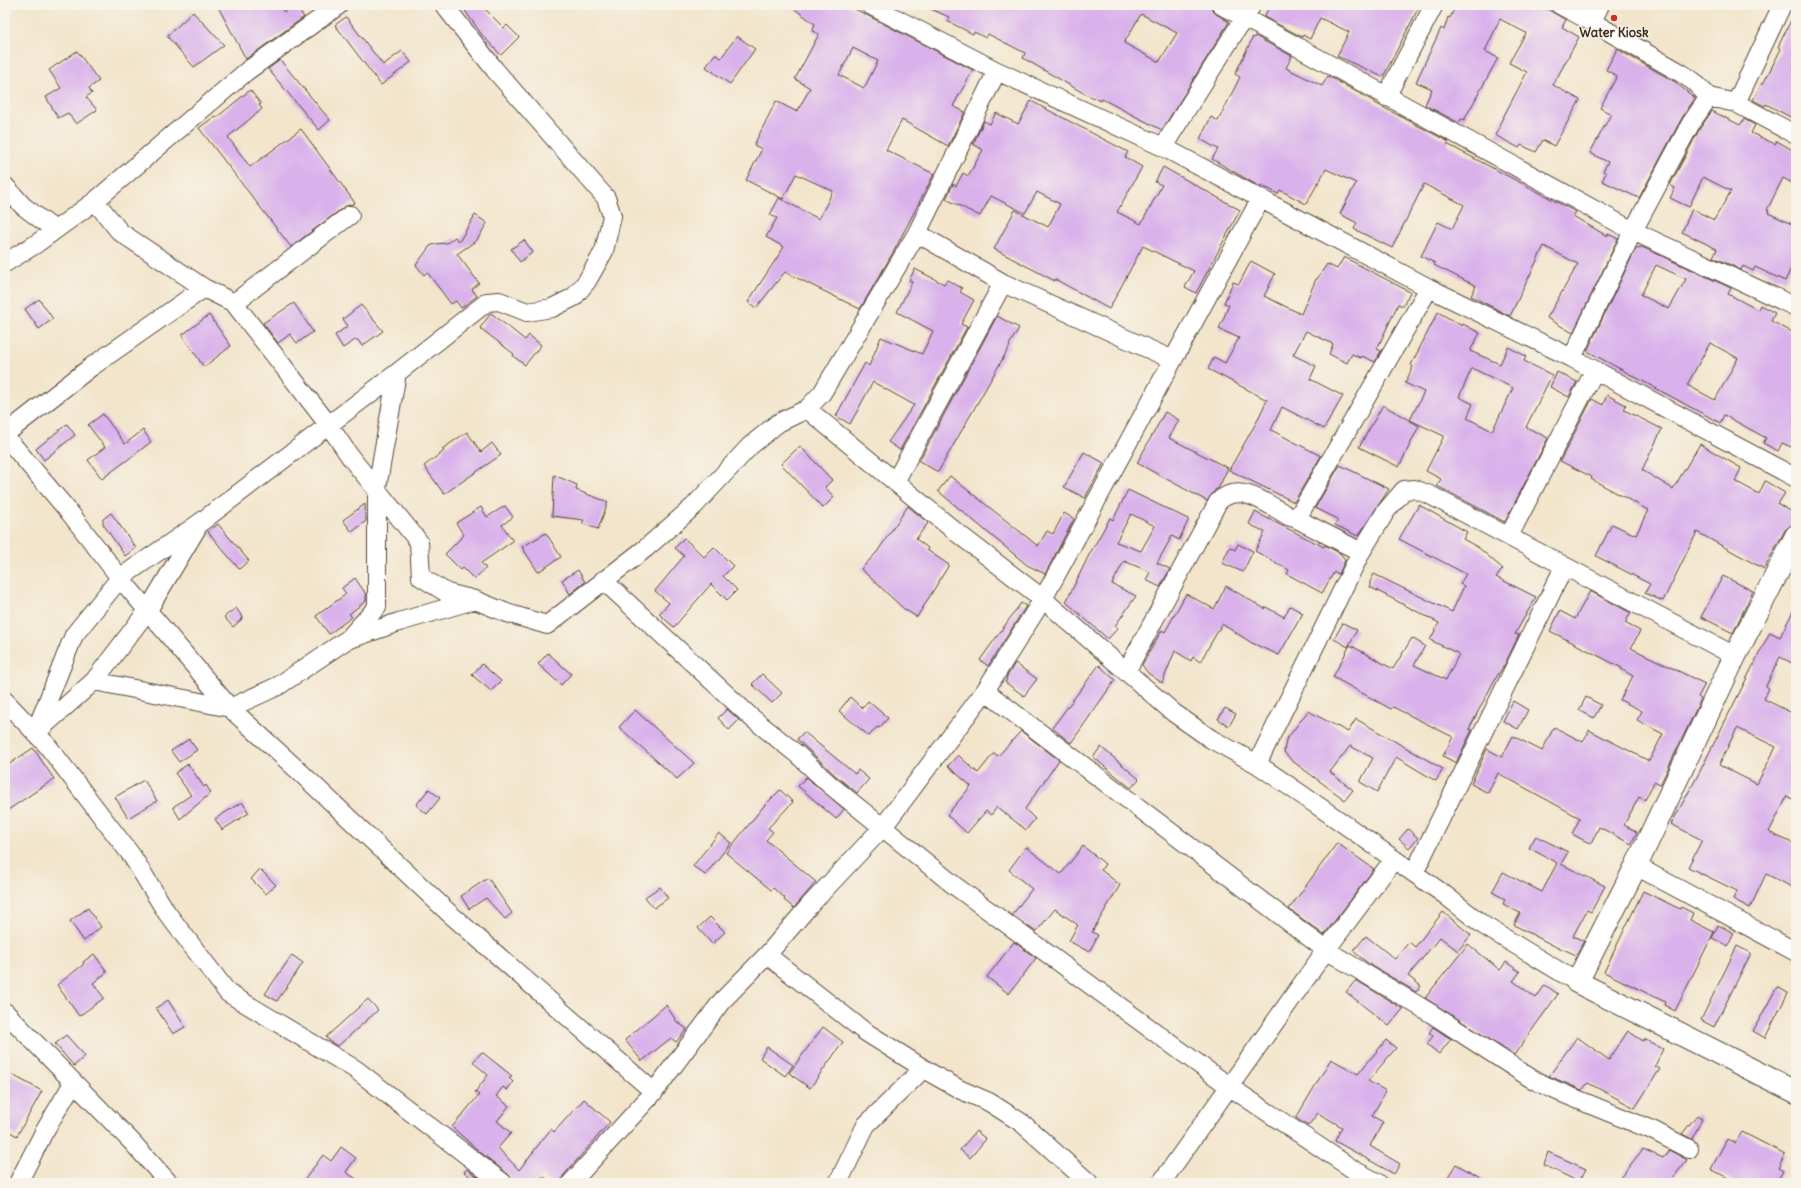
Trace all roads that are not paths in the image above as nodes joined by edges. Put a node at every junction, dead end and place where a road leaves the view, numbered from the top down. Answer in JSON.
{"nodes":[{"id":1,"x":339,"y":5,"type":"edge"},
{"id":2,"x":444,"y":5,"type":"edge"},
{"id":3,"x":870,"y":5,"type":"edge"},
{"id":4,"x":1221,"y":5,"type":"edge"},
{"id":5,"x":1434,"y":5,"type":"edge"},
{"id":6,"x":1560,"y":5,"type":"edge"},
{"id":7,"x":1600,"y":5,"type":"edge"},
{"id":8,"x":1782,"y":5,"type":"edge"},
{"id":9,"x":1248,"y":11,"type":"edge"},
{"id":10,"x":1592,"y":22,"type":"junction"},
{"id":11,"x":997,"y":72,"type":"junction"},
{"id":12,"x":1386,"y":97,"type":"junction"},
{"id":13,"x":1709,"y":97,"type":"junction"},
{"id":14,"x":1736,"y":104,"type":"junction"},
{"id":15,"x":1796,"y":135,"type":"edge"},
{"id":16,"x":1164,"y":147,"type":"junction"},
{"id":17,"x":5,"y":186,"type":"edge"},
{"id":18,"x":1261,"y":198,"type":"junction"},
{"id":19,"x":95,"y":201,"type":"junction"},
{"id":20,"x":350,"y":215,"type":"dead end"},
{"id":21,"x":55,"y":230,"type":"junction"},
{"id":22,"x":1633,"y":231,"type":"junction"},
{"id":23,"x":917,"y":233,"type":"junction"},
{"id":24,"x":5,"y":263,"type":"edge"},
{"id":25,"x":1003,"y":283,"type":"junction"},
{"id":26,"x":204,"y":288,"type":"junction"},
{"id":27,"x":1430,"y":288,"type":"junction"},
{"id":28,"x":234,"y":303,"type":"junction"},
{"id":29,"x":1796,"y":307,"type":"edge"},
{"id":30,"x":1572,"y":358,"type":"junction"},
{"id":31,"x":1173,"y":360,"type":"junction"},
{"id":32,"x":397,"y":373,"type":"junction"},
{"id":33,"x":807,"y":410,"type":"junction"},
{"id":34,"x":328,"y":424,"type":"junction"},
{"id":35,"x":5,"y":435,"type":"edge"},
{"id":36,"x":1796,"y":478,"type":"edge"},
{"id":37,"x":895,"y":482,"type":"junction"},
{"id":38,"x":377,"y":488,"type":"junction"},
{"id":39,"x":1295,"y":518,"type":"junction"},
{"id":40,"x":201,"y":522,"type":"junction"},
{"id":41,"x":1509,"y":536,"type":"junction"},
{"id":42,"x":1796,"y":536,"type":"edge"},
{"id":43,"x":1362,"y":552,"type":"junction"},
{"id":44,"x":1564,"y":567,"type":"junction"},
{"id":45,"x":120,"y":578,"type":"junction"},
{"id":46,"x":603,"y":580,"type":"junction"},
{"id":47,"x":1043,"y":599,"type":"junction"},
{"id":48,"x":475,"y":600,"type":"junction"},
{"id":49,"x":148,"y":610,"type":"junction"},
{"id":50,"x":348,"y":639,"type":"junction"},
{"id":51,"x":1735,"y":656,"type":"junction"},
{"id":52,"x":1126,"y":672,"type":"junction"},
{"id":53,"x":94,"y":681,"type":"junction"},
{"id":54,"x":985,"y":691,"type":"junction"},
{"id":55,"x":5,"y":701,"type":"edge"},
{"id":56,"x":230,"y":708,"type":"junction"},
{"id":57,"x":35,"y":733,"type":"junction"},
{"id":58,"x":1258,"y":764,"type":"junction"},
{"id":59,"x":883,"y":827,"type":"junction"},
{"id":60,"x":1394,"y":859,"type":"junction"},
{"id":61,"x":1636,"y":866,"type":"junction"},
{"id":62,"x":1414,"y":873,"type":"junction"},
{"id":63,"x":1326,"y":950,"type":"junction"},
{"id":64,"x":1796,"y":952,"type":"edge"},
{"id":65,"x":767,"y":954,"type":"junction"},
{"id":66,"x":1577,"y":982,"type":"junction"},
{"id":67,"x":5,"y":1012,"type":"edge"},
{"id":68,"x":923,"y":1069,"type":"junction"},
{"id":69,"x":73,"y":1083,"type":"junction"},
{"id":70,"x":1230,"y":1087,"type":"junction"},
{"id":71,"x":654,"y":1092,"type":"junction"},
{"id":72,"x":1796,"y":1092,"type":"edge"},
{"id":73,"x":1689,"y":1149,"type":"dead end"},
{"id":74,"x":18,"y":1183,"type":"edge"},
{"id":75,"x":169,"y":1183,"type":"edge"},
{"id":76,"x":503,"y":1183,"type":"edge"},
{"id":77,"x":571,"y":1183,"type":"edge"},
{"id":78,"x":838,"y":1183,"type":"edge"},
{"id":79,"x":1089,"y":1183,"type":"edge"},
{"id":80,"x":1161,"y":1183,"type":"edge"},
{"id":81,"x":1378,"y":1183,"type":"edge"}],
"edges":[{"from":1,"to":19,"type":"street"},
{"from":2,"to":32,"type":"street"},
{"from":3,"to":11,"type":"street"},
{"from":4,"to":9,"type":"street"},
{"from":5,"to":12,"type":"street"},
{"from":6,"to":10,"type":"street"},
{"from":7,"to":10,"type":"street"},
{"from":8,"to":14,"type":"street"},
{"from":9,"to":12,"type":"street"},
{"from":9,"to":16,"type":"street"},
{"from":10,"to":13,"type":"street"},
{"from":11,"to":16,"type":"street"},
{"from":11,"to":23,"type":"street"},
{"from":12,"to":22,"type":"street"},
{"from":13,"to":14,"type":"street"},
{"from":13,"to":22,"type":"street"},
{"from":14,"to":15,"type":"street"},
{"from":16,"to":18,"type":"street"},
{"from":17,"to":21,"type":"street"},
{"from":18,"to":27,"type":"street"},
{"from":18,"to":31,"type":"street"},
{"from":19,"to":21,"type":"street"},
{"from":19,"to":26,"type":"street"},
{"from":20,"to":28,"type":"street"},
{"from":21,"to":24,"type":"street"},
{"from":22,"to":29,"type":"street"},
{"from":22,"to":30,"type":"street"},
{"from":23,"to":25,"type":"street"},
{"from":23,"to":33,"type":"street"},
{"from":25,"to":31,"type":"street"},
{"from":25,"to":37,"type":"street"},
{"from":26,"to":28,"type":"street"},
{"from":26,"to":35,"type":"street"},
{"from":27,"to":30,"type":"street"},
{"from":27,"to":39,"type":"street"},
{"from":28,"to":34,"type":"street"},
{"from":30,"to":36,"type":"street"},
{"from":30,"to":41,"type":"street"},
{"from":31,"to":47,"type":"street"},
{"from":32,"to":34,"type":"street"},
{"from":32,"to":38,"type":"street"},
{"from":33,"to":37,"type":"street"},
{"from":33,"to":46,"type":"street"},
{"from":34,"to":38,"type":"street"},
{"from":34,"to":40,"type":"street"},
{"from":35,"to":45,"type":"street"},
{"from":37,"to":47,"type":"street"},
{"from":38,"to":48,"type":"street"},
{"from":38,"to":50,"type":"street"},
{"from":39,"to":43,"type":"street"},
{"from":39,"to":52,"type":"street"},
{"from":40,"to":45,"type":"street"},
{"from":40,"to":49,"type":"street"},
{"from":41,"to":43,"type":"street"},
{"from":41,"to":44,"type":"street"},
{"from":42,"to":51,"type":"main road"},
{"from":43,"to":58,"type":"street"},
{"from":44,"to":51,"type":"street"},
{"from":44,"to":62,"type":"street"},
{"from":45,"to":49,"type":"street"},
{"from":45,"to":57,"type":"street"},
{"from":46,"to":48,"type":"street"},
{"from":46,"to":59,"type":"street"},
{"from":47,"to":52,"type":"street"},
{"from":47,"to":54,"type":"street"},
{"from":48,"to":50,"type":"street"},
{"from":49,"to":53,"type":"street"},
{"from":49,"to":56,"type":"street"},
{"from":50,"to":56,"type":"street"},
{"from":51,"to":61,"type":"main road"},
{"from":52,"to":58,"type":"street"},
{"from":53,"to":56,"type":"street"},
{"from":53,"to":57,"type":"street"},
{"from":54,"to":59,"type":"street"},
{"from":54,"to":63,"type":"street"},
{"from":55,"to":57,"type":"street"},
{"from":56,"to":71,"type":"street"},
{"from":57,"to":76,"type":"street"},
{"from":58,"to":60,"type":"street"},
{"from":59,"to":65,"type":"street"},
{"from":59,"to":70,"type":"street"},
{"from":60,"to":62,"type":"street"},
{"from":60,"to":63,"type":"street"},
{"from":61,"to":64,"type":"street"},
{"from":61,"to":66,"type":"main road"},
{"from":62,"to":66,"type":"street"},
{"from":63,"to":70,"type":"street"},
{"from":63,"to":73,"type":"street"},
{"from":65,"to":68,"type":"street"},
{"from":65,"to":71,"type":"street"},
{"from":66,"to":72,"type":"main road"},
{"from":67,"to":69,"type":"street"},
{"from":68,"to":78,"type":"street"},
{"from":68,"to":79,"type":"street"},
{"from":69,"to":74,"type":"street"},
{"from":69,"to":75,"type":"street"},
{"from":70,"to":80,"type":"street"},
{"from":70,"to":81,"type":"street"},
{"from":71,"to":77,"type":"street"}]}
